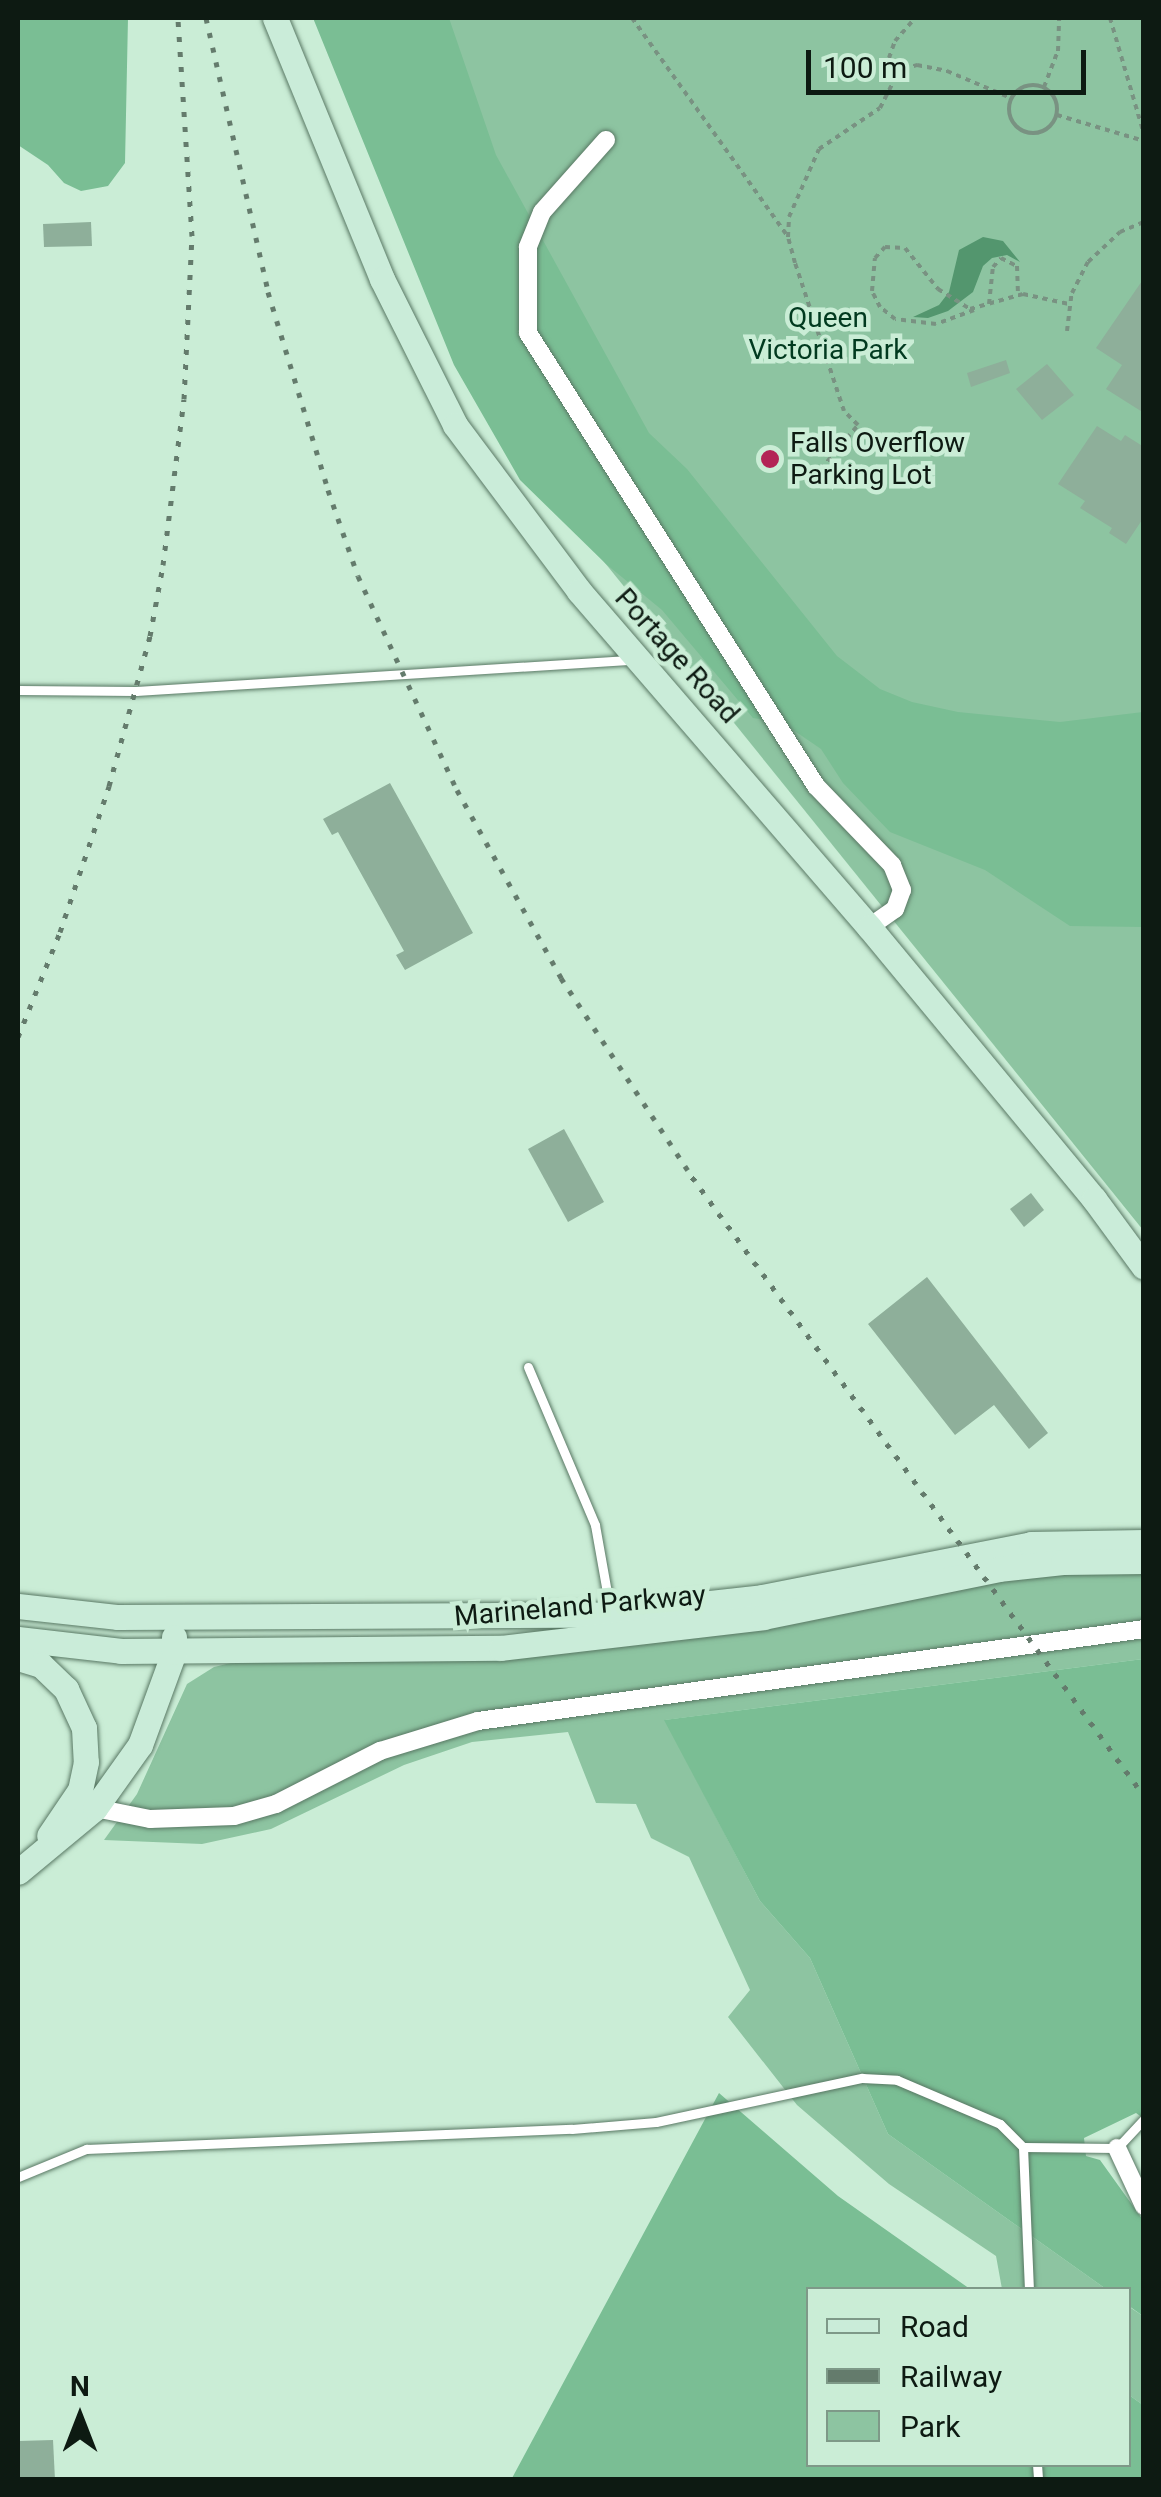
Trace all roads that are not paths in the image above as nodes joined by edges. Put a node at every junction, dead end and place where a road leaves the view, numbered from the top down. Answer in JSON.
{"nodes":[{"id":1,"x":275,"y":18,"type":"edge"},
{"id":2,"x":606,"y":140,"type":"dead end"},
{"id":3,"x":640,"y":660,"type":"junction"},
{"id":4,"x":18,"y":690,"type":"edge"},
{"id":5,"x":870,"y":927,"type":"junction"},
{"id":6,"x":1067,"y":1168,"type":"junction"},
{"id":7,"x":1144,"y":1244,"type":"edge"},
{"id":8,"x":1144,"y":1267,"type":"edge"},
{"id":9,"x":528,"y":1367,"type":"dead end"},
{"id":10,"x":1144,"y":1542,"type":"edge"},
{"id":11,"x":1144,"y":1562,"type":"edge"},
{"id":12,"x":18,"y":1606,"type":"edge"},
{"id":13,"x":611,"y":1614,"type":"junction"},
{"id":14,"x":174,"y":1617,"type":"junction"},
{"id":15,"x":1144,"y":1629,"type":"edge"},
{"id":16,"x":18,"y":1639,"type":"edge"},
{"id":17,"x":174,"y":1652,"type":"junction"},
{"id":18,"x":18,"y":1658,"type":"edge"},
{"id":19,"x":96,"y":1808,"type":"junction"},
{"id":20,"x":25,"y":1866,"type":"edge"},
{"id":21,"x":1144,"y":2119,"type":"edge"},
{"id":22,"x":1023,"y":2147,"type":"junction"},
{"id":23,"x":1117,"y":2148,"type":"junction"},
{"id":24,"x":18,"y":2177,"type":"edge"},
{"id":25,"x":1144,"y":2206,"type":"edge"},
{"id":26,"x":1030,"y":2287,"type":"edge"}],
"edges":[{"from":1,"to":3,"type":"main road","name":"Portage Road"},
{"from":2,"to":5,"type":"street"},
{"from":3,"to":4,"type":"lane"},
{"from":3,"to":5,"type":"main road","name":"Portage Road"},
{"from":5,"to":6,"type":"main road","name":"Portage Road"},
{"from":6,"to":7,"type":"main road"},
{"from":6,"to":8,"type":"main road","name":"Portage Road"},
{"from":9,"to":13,"type":"lane"},
{"from":10,"to":13,"type":"main road","name":"Marineland Parkway"},
{"from":11,"to":17,"type":"main road","name":"Marineland Parkway"},
{"from":12,"to":14,"type":"main road","name":"Marineland Parkway"},
{"from":13,"to":14,"type":"main road","name":"Marineland Parkway"},
{"from":14,"to":17,"type":"main road"},
{"from":15,"to":19,"type":"street"},
{"from":16,"to":17,"type":"main road","name":"Marineland Parkway"},
{"from":17,"to":19,"type":"main road"},
{"from":18,"to":20,"type":"main road"},
{"from":19,"to":20,"type":"main road"},
{"from":21,"to":23,"type":"lane"},
{"from":22,"to":23,"type":"lane"},
{"from":22,"to":24,"type":"lane"},
{"from":22,"to":26,"type":"lane"},
{"from":23,"to":25,"type":"street"}]}
